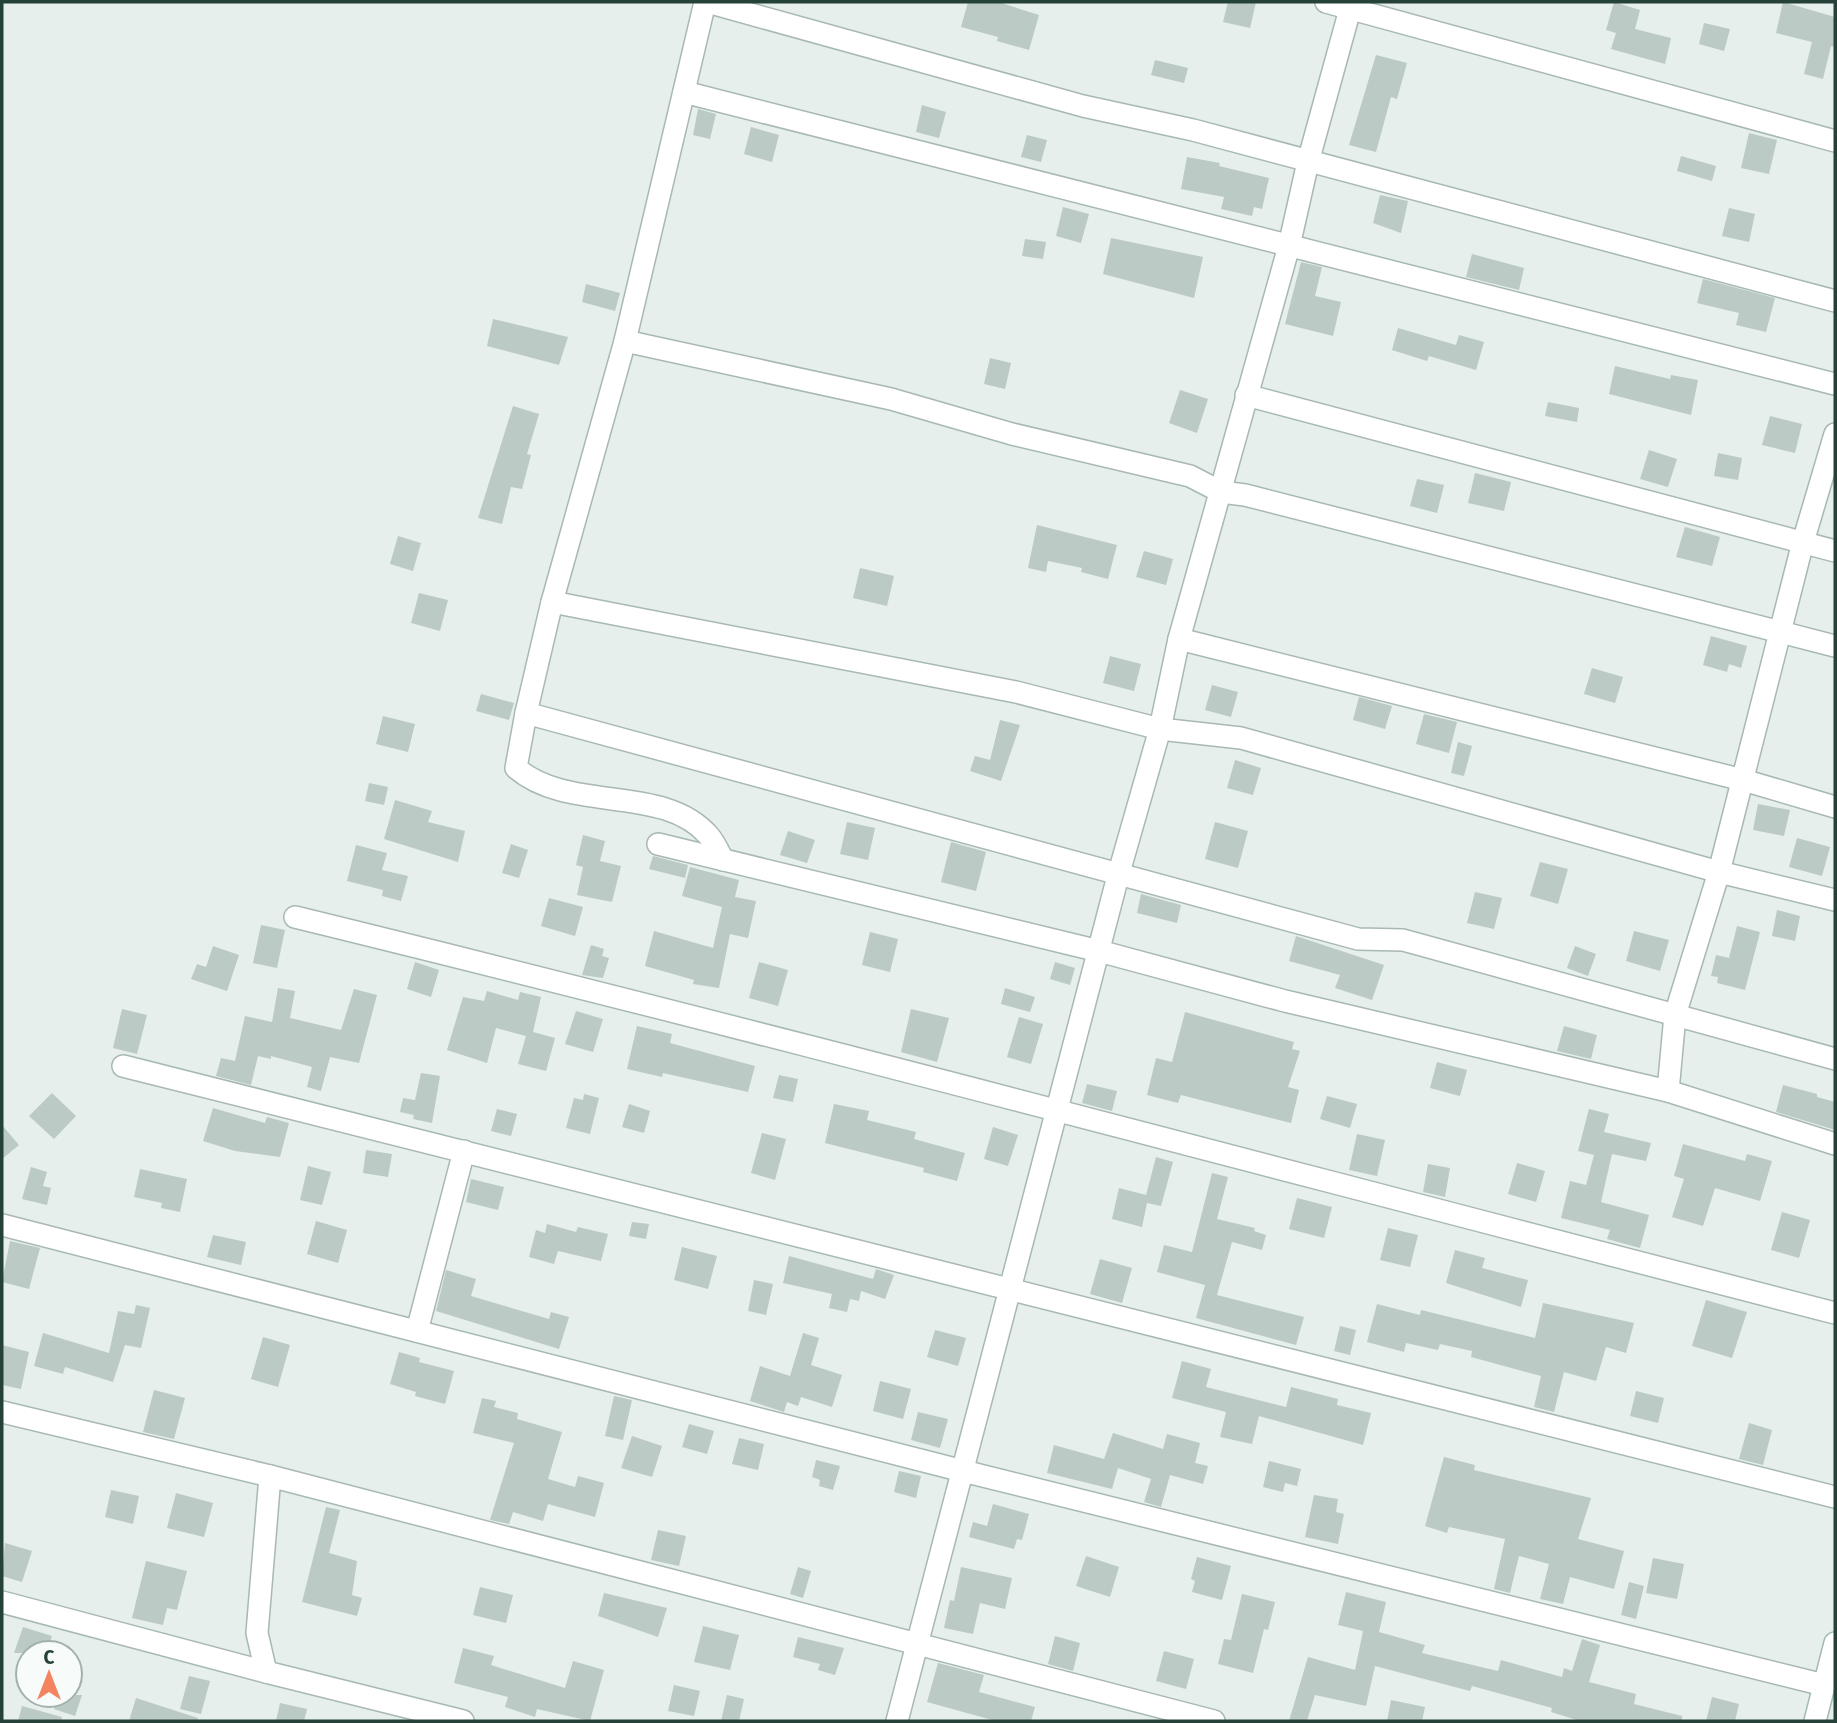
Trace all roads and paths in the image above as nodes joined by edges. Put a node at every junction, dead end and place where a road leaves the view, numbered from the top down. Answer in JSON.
{"nodes":[{"id":1,"x":706,"y":2,"type":"edge"},
{"id":2,"x":1326,"y":2,"type":"edge"},
{"id":3,"x":1351,"y":5,"type":"edge"},
{"id":4,"x":684,"y":92,"type":"junction"},
{"id":5,"x":1835,"y":141,"type":"edge"},
{"id":6,"x":1308,"y":162,"type":"junction"},
{"id":7,"x":1289,"y":246,"type":"junction"},
{"id":8,"x":1835,"y":301,"type":"edge"},
{"id":9,"x":625,"y":341,"type":"junction"},
{"id":10,"x":1835,"y":383,"type":"edge"},
{"id":11,"x":1246,"y":395,"type":"junction"},
{"id":12,"x":1835,"y":434,"type":"edge"},
{"id":13,"x":1221,"y":492,"type":"junction"},
{"id":14,"x":1803,"y":542,"type":"junction"},
{"id":15,"x":1835,"y":551,"type":"edge"},
{"id":16,"x":552,"y":602,"type":"junction"},
{"id":17,"x":1780,"y":632,"type":"junction"},
{"id":18,"x":1179,"y":639,"type":"junction"},
{"id":19,"x":1835,"y":646,"type":"edge"},
{"id":20,"x":526,"y":713,"type":"junction"},
{"id":21,"x":1160,"y":729,"type":"junction"},
{"id":22,"x":1743,"y":780,"type":"junction"},
{"id":23,"x":1835,"y":807,"type":"edge"},
{"id":24,"x":658,"y":844,"type":"dead end"},
{"id":25,"x":723,"y":860,"type":"junction"},
{"id":26,"x":1719,"y":872,"type":"junction"},
{"id":27,"x":1118,"y":876,"type":"junction"},
{"id":28,"x":1835,"y":900,"type":"edge"},
{"id":29,"x":295,"y":917,"type":"dead end"},
{"id":30,"x":1099,"y":951,"type":"junction"},
{"id":31,"x":1675,"y":1015,"type":"junction"},
{"id":32,"x":1835,"y":1059,"type":"edge"},
{"id":33,"x":123,"y":1066,"type":"dead end"},
{"id":34,"x":1668,"y":1091,"type":"junction"},
{"id":35,"x":1057,"y":1113,"type":"junction"},
{"id":36,"x":1835,"y":1144,"type":"edge"},
{"id":37,"x":464,"y":1151,"type":"junction"},
{"id":38,"x":2,"y":1225,"type":"edge"},
{"id":39,"x":1011,"y":1289,"type":"junction"},
{"id":40,"x":1835,"y":1313,"type":"edge"},
{"id":41,"x":416,"y":1331,"type":"junction"},
{"id":42,"x":2,"y":1412,"type":"edge"},
{"id":43,"x":963,"y":1471,"type":"junction"},
{"id":44,"x":270,"y":1476,"type":"junction"},
{"id":45,"x":1835,"y":1497,"type":"edge"},
{"id":46,"x":2,"y":1602,"type":"edge"},
{"id":47,"x":1835,"y":1643,"type":"edge"},
{"id":48,"x":918,"y":1644,"type":"junction"},
{"id":49,"x":266,"y":1672,"type":"junction"},
{"id":50,"x":1824,"y":1685,"type":"junction"},
{"id":51,"x":463,"y":1721,"type":"edge"},
{"id":52,"x":897,"y":1721,"type":"edge"},
{"id":53,"x":1214,"y":1721,"type":"edge"},
{"id":54,"x":1815,"y":1721,"type":"edge"}],
"edges":[{"from":1,"to":4,"type":"street"},
{"from":1,"to":6,"type":"street"},
{"from":2,"to":3,"type":"street"},
{"from":3,"to":5,"type":"street"},
{"from":3,"to":6,"type":"street"},
{"from":4,"to":7,"type":"street"},
{"from":4,"to":9,"type":"street"},
{"from":6,"to":7,"type":"street"},
{"from":6,"to":8,"type":"street"},
{"from":7,"to":10,"type":"street"},
{"from":7,"to":11,"type":"street"},
{"from":9,"to":13,"type":"street"},
{"from":9,"to":16,"type":"street"},
{"from":11,"to":13,"type":"street"},
{"from":11,"to":14,"type":"street"},
{"from":12,"to":14,"type":"street"},
{"from":13,"to":17,"type":"street"},
{"from":13,"to":18,"type":"street"},
{"from":14,"to":15,"type":"street"},
{"from":14,"to":17,"type":"street"},
{"from":16,"to":20,"type":"street"},
{"from":16,"to":21,"type":"street"},
{"from":17,"to":19,"type":"street"},
{"from":17,"to":22,"type":"street"},
{"from":18,"to":21,"type":"street"},
{"from":18,"to":22,"type":"street"},
{"from":20,"to":25,"type":"street"},
{"from":20,"to":27,"type":"street"},
{"from":21,"to":26,"type":"street"},
{"from":21,"to":27,"type":"street"},
{"from":22,"to":23,"type":"street"},
{"from":22,"to":26,"type":"street"},
{"from":24,"to":25,"type":"street"},
{"from":25,"to":30,"type":"street"},
{"from":26,"to":28,"type":"street"},
{"from":26,"to":31,"type":"street"},
{"from":27,"to":30,"type":"street"},
{"from":27,"to":31,"type":"street"},
{"from":29,"to":35,"type":"street"},
{"from":30,"to":34,"type":"street"},
{"from":30,"to":35,"type":"street"},
{"from":31,"to":32,"type":"street"},
{"from":31,"to":34,"type":"street"},
{"from":33,"to":37,"type":"street"},
{"from":34,"to":36,"type":"street"},
{"from":35,"to":39,"type":"street"},
{"from":35,"to":40,"type":"street"},
{"from":37,"to":39,"type":"street"},
{"from":37,"to":41,"type":"street"},
{"from":38,"to":41,"type":"street"},
{"from":39,"to":43,"type":"street"},
{"from":39,"to":45,"type":"street"},
{"from":41,"to":43,"type":"street"},
{"from":42,"to":44,"type":"street"},
{"from":43,"to":48,"type":"street"},
{"from":43,"to":50,"type":"street"},
{"from":44,"to":48,"type":"street"},
{"from":44,"to":49,"type":"street"},
{"from":46,"to":49,"type":"street"},
{"from":47,"to":50,"type":"street"},
{"from":48,"to":52,"type":"street"},
{"from":48,"to":53,"type":"street"},
{"from":49,"to":51,"type":"street"},
{"from":50,"to":54,"type":"street"}]}
